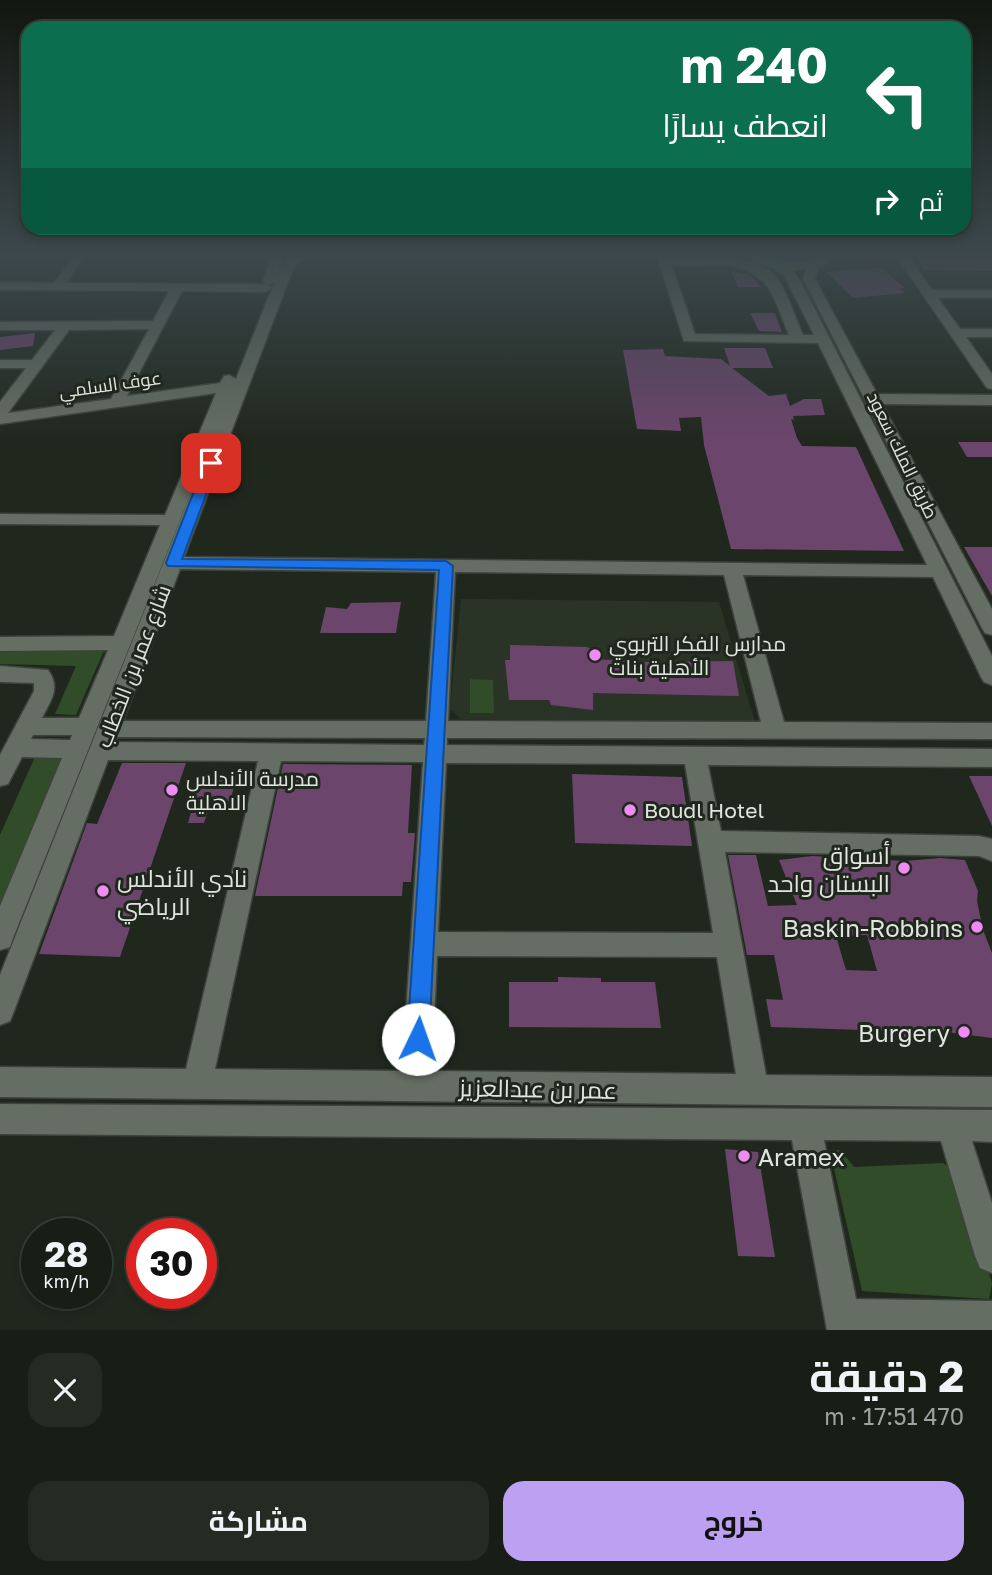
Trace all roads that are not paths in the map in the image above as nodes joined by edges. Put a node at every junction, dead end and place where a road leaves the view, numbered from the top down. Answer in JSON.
{"nodes":[{"id":1,"x":163,"y":315,"type":"edge"},
{"id":2,"x":255,"y":315,"type":"edge"},
{"id":3,"x":268,"y":315,"type":"edge"},
{"id":4,"x":682,"y":315,"type":"edge"},
{"id":5,"x":787,"y":315,"type":"edge"},
{"id":6,"x":811,"y":315,"type":"edge"},
{"id":7,"x":828,"y":315,"type":"edge"},
{"id":8,"x":943,"y":315,"type":"edge"},
{"id":9,"x":158,"y":325,"type":"junction"},
{"id":10,"x":0,"y":326,"type":"edge"},
{"id":11,"x":65,"y":326,"type":"junction"},
{"id":12,"x":956,"y":333,"type":"junction"},
{"id":13,"x":992,"y":334,"type":"edge"},
{"id":14,"x":797,"y":339,"type":"junction"},
{"id":15,"x":823,"y":339,"type":"junction"},
{"id":16,"x":0,"y":364,"type":"edge"},
{"id":17,"x":36,"y":364,"type":"junction"},
{"id":18,"x":992,"y":385,"type":"edge"},
{"id":19,"x":225,"y":387,"type":"junction"},
{"id":20,"x":872,"y":399,"type":"junction"},
{"id":21,"x":992,"y":400,"type":"edge"},
{"id":22,"x":116,"y":403,"type":"junction"},
{"id":23,"x":0,"y":412,"type":"edge"},
{"id":24,"x":0,"y":419,"type":"edge"},
{"id":25,"x":0,"y":519,"type":"edge"},
{"id":26,"x":171,"y":520,"type":"junction"},
{"id":27,"x":173,"y":563,"type":"junction"},
{"id":28,"x":446,"y":566,"type":"junction"},
{"id":29,"x":732,"y":569,"type":"junction"},
{"id":30,"x":939,"y":571,"type":"junction"},
{"id":31,"x":992,"y":628,"type":"edge"},
{"id":32,"x":121,"y":643,"type":"junction"},
{"id":33,"x":0,"y":644,"type":"edge"},
{"id":34,"x":0,"y":674,"type":"edge"},
{"id":35,"x":992,"y":677,"type":"edge"},
{"id":36,"x":27,"y":727,"type":"junction"},
{"id":37,"x":98,"y":727,"type":"junction"},
{"id":38,"x":775,"y":731,"type":"junction"},
{"id":39,"x":992,"y":731,"type":"edge"},
{"id":40,"x":436,"y":741,"type":"junction"},
{"id":41,"x":15,"y":748,"type":"junction"},
{"id":42,"x":89,"y":750,"type":"junction"},
{"id":43,"x":272,"y":752,"type":"junction"},
{"id":44,"x":695,"y":755,"type":"junction"},
{"id":45,"x":992,"y":758,"type":"edge"},
{"id":46,"x":0,"y":778,"type":"edge"},
{"id":47,"x":710,"y":841,"type":"junction"},
{"id":48,"x":992,"y":850,"type":"edge"},
{"id":49,"x":6,"y":912,"type":"edge"},
{"id":50,"x":0,"y":938,"type":"edge"},
{"id":51,"x":423,"y":943,"type":"junction"},
{"id":52,"x":728,"y":945,"type":"junction"},
{"id":53,"x":0,"y":1012,"type":"edge"},
{"id":54,"x":0,"y":1082,"type":"edge"},
{"id":55,"x":197,"y":1084,"type":"junction"},
{"id":56,"x":416,"y":1086,"type":"junction"},
{"id":57,"x":754,"y":1090,"type":"junction"},
{"id":58,"x":992,"y":1092,"type":"edge"},
{"id":59,"x":0,"y":1119,"type":"edge"},
{"id":60,"x":805,"y":1125,"type":"junction"},
{"id":61,"x":952,"y":1126,"type":"junction"},
{"id":62,"x":992,"y":1126,"type":"edge"},
{"id":63,"x":992,"y":1256,"type":"edge"},
{"id":64,"x":992,"y":1319,"type":"edge"},
{"id":65,"x":844,"y":1323,"type":"edge"}],
"edges":[{"from":1,"to":9,"type":"street"},
{"from":2,"to":19,"type":"street","name":"شارع عمر بن الخطاب"},
{"from":3,"to":27,"type":"street","name":"شارع عمر بن الخطاب"},
{"from":4,"to":14,"type":"street"},
{"from":5,"to":14,"type":"street"},
{"from":6,"to":15,"type":"street","name":"طريق الملك سعود"},
{"from":7,"to":20,"type":"street","name":"طريق الملك سعود"},
{"from":8,"to":12,"type":"street"},
{"from":9,"to":11,"type":"street"},
{"from":9,"to":22,"type":"street"},
{"from":10,"to":11,"type":"street"},
{"from":11,"to":17,"type":"street"},
{"from":12,"to":13,"type":"street"},
{"from":12,"to":18,"type":"street"},
{"from":14,"to":15,"type":"street"},
{"from":15,"to":30,"type":"street","name":"طريق الملك سعود"},
{"from":16,"to":17,"type":"street"},
{"from":17,"to":23,"type":"street"},
{"from":19,"to":22,"type":"street","name":"عوف السلمي"},
{"from":19,"to":26,"type":"street","name":"شارع عمر بن الخطاب"},
{"from":20,"to":21,"type":"street"},
{"from":20,"to":31,"type":"street","name":"طريق الملك سعود"},
{"from":22,"to":24,"type":"street","name":"عوف السلمي"},
{"from":25,"to":26,"type":"street"},
{"from":26,"to":32,"type":"street","name":"شارع عمر بن الخطاب"},
{"from":27,"to":28,"type":"street"},
{"from":27,"to":37,"type":"street","name":"شارع عمر بن الخطاب"},
{"from":28,"to":29,"type":"street"},
{"from":28,"to":40,"type":"street"},
{"from":29,"to":30,"type":"street"},
{"from":29,"to":38,"type":"street"},
{"from":30,"to":35,"type":"street","name":"طريق الملك سعود"},
{"from":32,"to":33,"type":"street"},
{"from":32,"to":37,"type":"street","name":"شارع عمر بن الخطاب"},
{"from":34,"to":36,"type":"street"},
{"from":36,"to":37,"type":"street"},
{"from":36,"to":41,"type":"street"},
{"from":37,"to":40,"type":"street"},
{"from":37,"to":42,"type":"street","name":"شارع عمر بن الخطاب"},
{"from":38,"to":39,"type":"street"},
{"from":38,"to":40,"type":"street"},
{"from":40,"to":43,"type":"street"},
{"from":40,"to":44,"type":"street"},
{"from":40,"to":51,"type":"street"},
{"from":41,"to":42,"type":"street"},
{"from":41,"to":46,"type":"street"},
{"from":42,"to":43,"type":"street"},
{"from":42,"to":49,"type":"street","name":"شارع عمر بن الخطاب"},
{"from":42,"to":53,"type":"street","name":"شارع عمر بن الخطاب"},
{"from":43,"to":55,"type":"street"},
{"from":44,"to":45,"type":"street"},
{"from":44,"to":47,"type":"street"},
{"from":47,"to":48,"type":"street"},
{"from":47,"to":52,"type":"street"},
{"from":49,"to":50,"type":"street","name":"شارع عمر بن الخطاب"},
{"from":51,"to":52,"type":"street"},
{"from":51,"to":56,"type":"street"},
{"from":52,"to":57,"type":"street"},
{"from":54,"to":55,"type":"street","name":"عمر بن عبدالعزيز"},
{"from":55,"to":56,"type":"street","name":"عمر بن عبدالعزيز"},
{"from":56,"to":57,"type":"street","name":"عمر بن عبدالعزيز"},
{"from":57,"to":58,"type":"street","name":"عمر بن عبدالعزيز"},
{"from":59,"to":60,"type":"street","name":"عمر بن عبدالعزيز"},
{"from":60,"to":61,"type":"street","name":"عمر بن عبدالعزيز"},
{"from":60,"to":65,"type":"street"},
{"from":61,"to":62,"type":"street","name":"عمر بن عبدالعزيز"},
{"from":61,"to":63,"type":"street"},
{"from":64,"to":65,"type":"street"}]}
